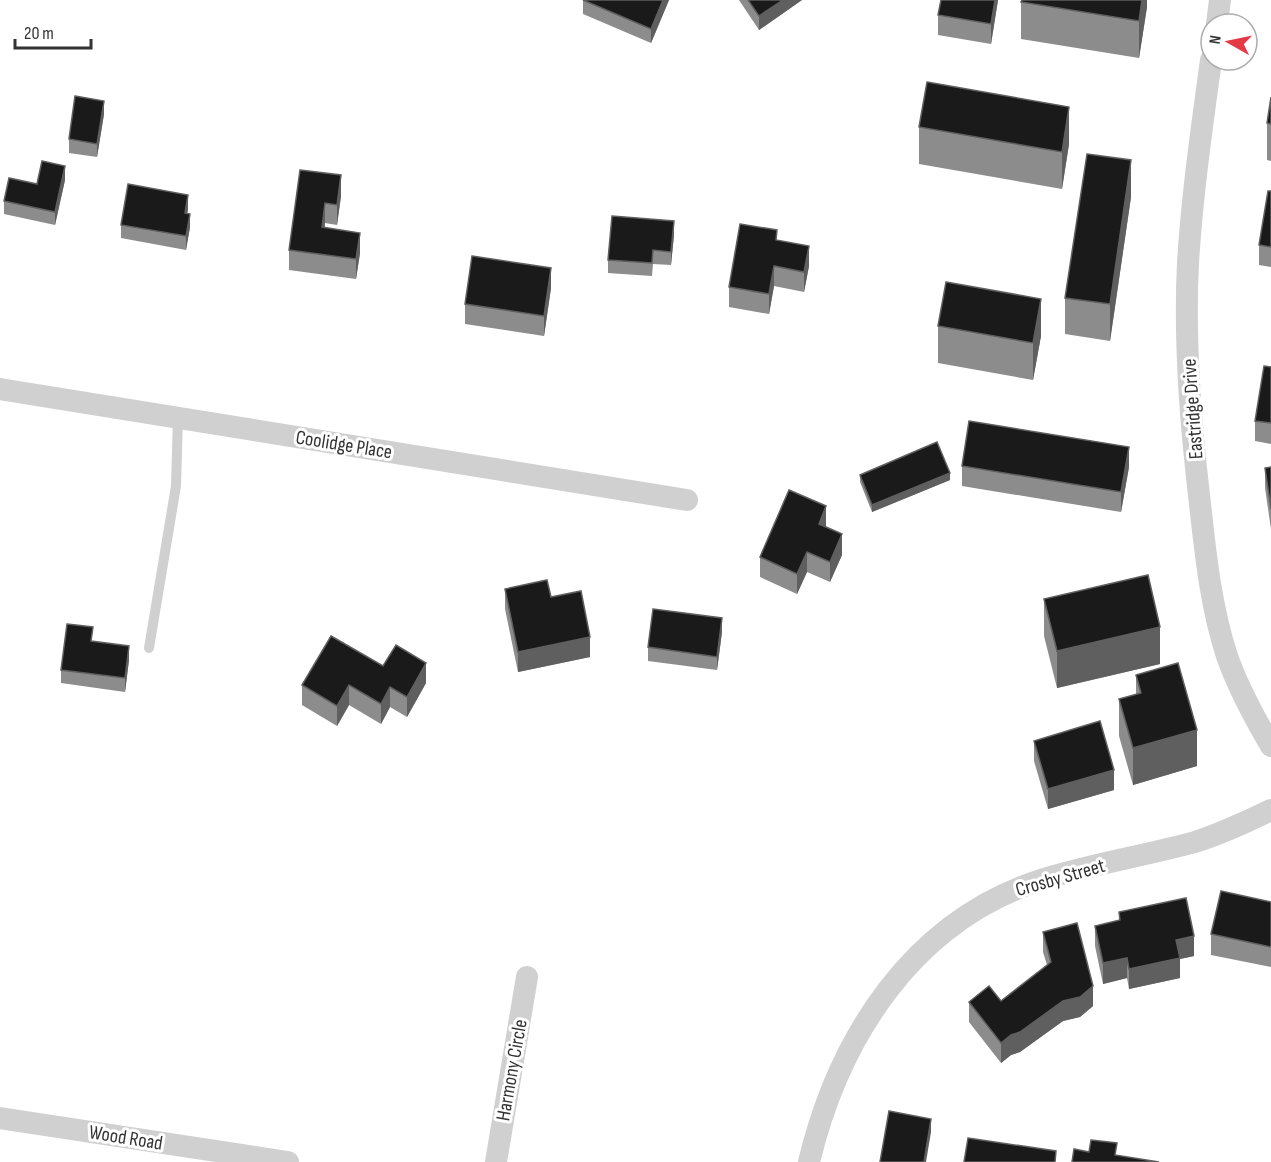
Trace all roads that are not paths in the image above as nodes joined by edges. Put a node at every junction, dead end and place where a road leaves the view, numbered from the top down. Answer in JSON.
{"nodes":[{"id":1,"x":1209,"y":72,"type":"edge"},
{"id":2,"x":0,"y":389,"type":"edge"},
{"id":3,"x":178,"y":417,"type":"junction"},
{"id":4,"x":687,"y":500,"type":"dead end"},
{"id":5,"x":149,"y":648,"type":"dead end"},
{"id":6,"x":1271,"y":746,"type":"edge"},
{"id":7,"x":1271,"y":810,"type":"edge"},
{"id":8,"x":527,"y":977,"type":"dead end"},
{"id":9,"x":0,"y":1118,"type":"edge"},
{"id":10,"x":288,"y":1162,"type":"edge"},
{"id":11,"x":496,"y":1162,"type":"edge"},
{"id":12,"x":809,"y":1162,"type":"edge"}],
"edges":[{"from":1,"to":6,"type":"street","name":"Eastridge Drive"},
{"from":2,"to":3,"type":"street","name":"Coolidge Place"},
{"from":3,"to":4,"type":"street","name":"Coolidge Place"},
{"from":3,"to":5,"type":"lane"},
{"from":7,"to":12,"type":"street","name":"Crosby Street"},
{"from":8,"to":11,"type":"street","name":"Harmony Circle"},
{"from":9,"to":10,"type":"street","name":"Wood Road"}]}
